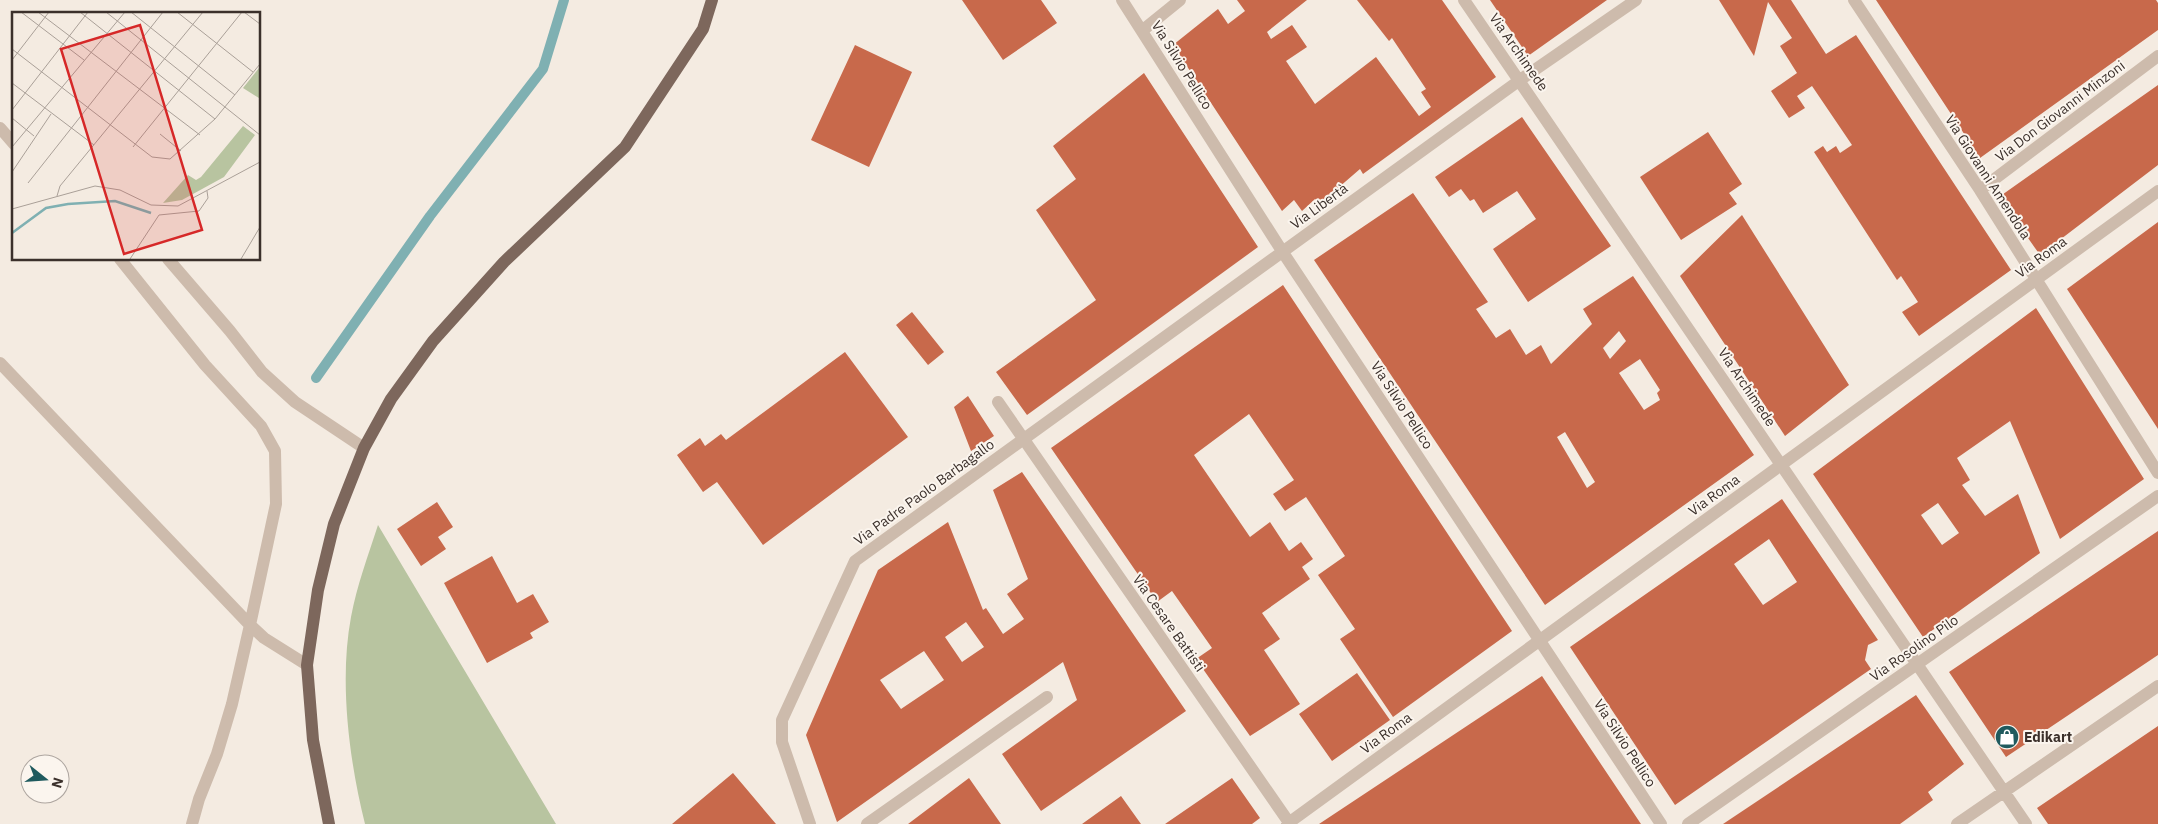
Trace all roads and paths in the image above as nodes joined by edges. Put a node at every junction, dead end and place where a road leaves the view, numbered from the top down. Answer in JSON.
{"nodes":[{"id":1,"x":712,"y":0,"type":"edge"},
{"id":2,"x":1122,"y":0,"type":"edge"},
{"id":3,"x":1180,"y":0,"type":"edge"},
{"id":4,"x":1464,"y":0,"type":"edge"},
{"id":5,"x":1636,"y":0,"type":"edge"},
{"id":6,"x":1854,"y":0,"type":"edge"},
{"id":7,"x":1143,"y":30,"type":"junction"},
{"id":8,"x":2158,"y":56,"type":"edge"},
{"id":9,"x":1520,"y":80,"type":"junction"},
{"id":10,"x":0,"y":128,"type":"edge"},
{"id":11,"x":12,"y":142,"type":"edge"},
{"id":12,"x":1980,"y":190,"type":"junction"},
{"id":13,"x":2158,"y":190,"type":"edge"},
{"id":14,"x":1282,"y":251,"type":"junction"},
{"id":15,"x":121,"y":260,"type":"edge"},
{"id":16,"x":169,"y":260,"type":"edge"},
{"id":17,"x":2037,"y":279,"type":"junction"},
{"id":18,"x":0,"y":363,"type":"edge"},
{"id":19,"x":998,"y":402,"type":"dead end"},
{"id":20,"x":1023,"y":439,"type":"junction"},
{"id":21,"x":364,"y":448,"type":"junction"},
{"id":22,"x":1782,"y":464,"type":"junction"},
{"id":23,"x":2158,"y":473,"type":"edge"},
{"id":24,"x":2158,"y":496,"type":"edge"},
{"id":25,"x":250,"y":626,"type":"junction"},
{"id":26,"x":1539,"y":640,"type":"junction"},
{"id":27,"x":1917,"y":664,"type":"junction"},
{"id":28,"x":307,"y":665,"type":"junction"},
{"id":29,"x":2158,"y":686,"type":"edge"},
{"id":30,"x":1047,"y":697,"type":"dead end"},
{"id":31,"x":2004,"y":791,"type":"junction"},
{"id":32,"x":1289,"y":823,"type":"edge"},
{"id":33,"x":192,"y":824,"type":"edge"},
{"id":34,"x":329,"y":824,"type":"edge"},
{"id":35,"x":810,"y":824,"type":"edge"},
{"id":36,"x":867,"y":824,"type":"edge"},
{"id":37,"x":1661,"y":824,"type":"edge"},
{"id":38,"x":1688,"y":824,"type":"edge"},
{"id":39,"x":1957,"y":824,"type":"edge"},
{"id":40,"x":2026,"y":824,"type":"edge"}],
"edges":[{"from":1,"to":21,"type":"main road"},
{"from":2,"to":7,"type":"street","name":"Via Silvio Pellico"},
{"from":3,"to":7,"type":"street"},
{"from":4,"to":9,"type":"street","name":"Via Archimede"},
{"from":5,"to":9,"type":"street","name":"Via Libertà"},
{"from":6,"to":12,"type":"street","name":"Via Giovanni Amendola"},
{"from":7,"to":14,"type":"street","name":"Via Silvio Pellico"},
{"from":8,"to":12,"type":"street","name":"Via Don Giovanni Minzoni"},
{"from":9,"to":14,"type":"street","name":"Via Libertà"},
{"from":9,"to":22,"type":"street","name":"Via Archimede"},
{"from":10,"to":11,"type":"street"},
{"from":12,"to":17,"type":"street","name":"Via Giovanni Amendola"},
{"from":13,"to":17,"type":"street","name":"Via Roma"},
{"from":14,"to":20,"type":"street","name":"Via Libertà"},
{"from":14,"to":26,"type":"street","name":"Via Silvio Pellico"},
{"from":15,"to":25,"type":"street"},
{"from":16,"to":21,"type":"street"},
{"from":17,"to":22,"type":"street","name":"Via Roma"},
{"from":17,"to":23,"type":"street","name":"Via Giovanni Amendola"},
{"from":18,"to":25,"type":"street"},
{"from":19,"to":20,"type":"street","name":"Via Cesare Battisti"},
{"from":20,"to":32,"type":"street","name":"Via Cesare Battisti"},
{"from":20,"to":35,"type":"street","name":"Via Padre Paolo Barbagallo"},
{"from":21,"to":28,"type":"main road"},
{"from":22,"to":26,"type":"street","name":"Via Roma"},
{"from":22,"to":27,"type":"street","name":"Via Archimede"},
{"from":24,"to":27,"type":"street","name":"Via Rosolino Pilo"},
{"from":25,"to":28,"type":"street"},
{"from":25,"to":33,"type":"street"},
{"from":26,"to":32,"type":"street","name":"Via Roma"},
{"from":26,"to":37,"type":"street","name":"Via Silvio Pellico"},
{"from":27,"to":31,"type":"street","name":"Via Archimede"},
{"from":27,"to":38,"type":"street","name":"Via Rosolino Pilo"},
{"from":28,"to":34,"type":"main road"},
{"from":29,"to":31,"type":"street"},
{"from":30,"to":36,"type":"street"},
{"from":31,"to":39,"type":"street"},
{"from":31,"to":40,"type":"street","name":"Via Archimede"}]}
